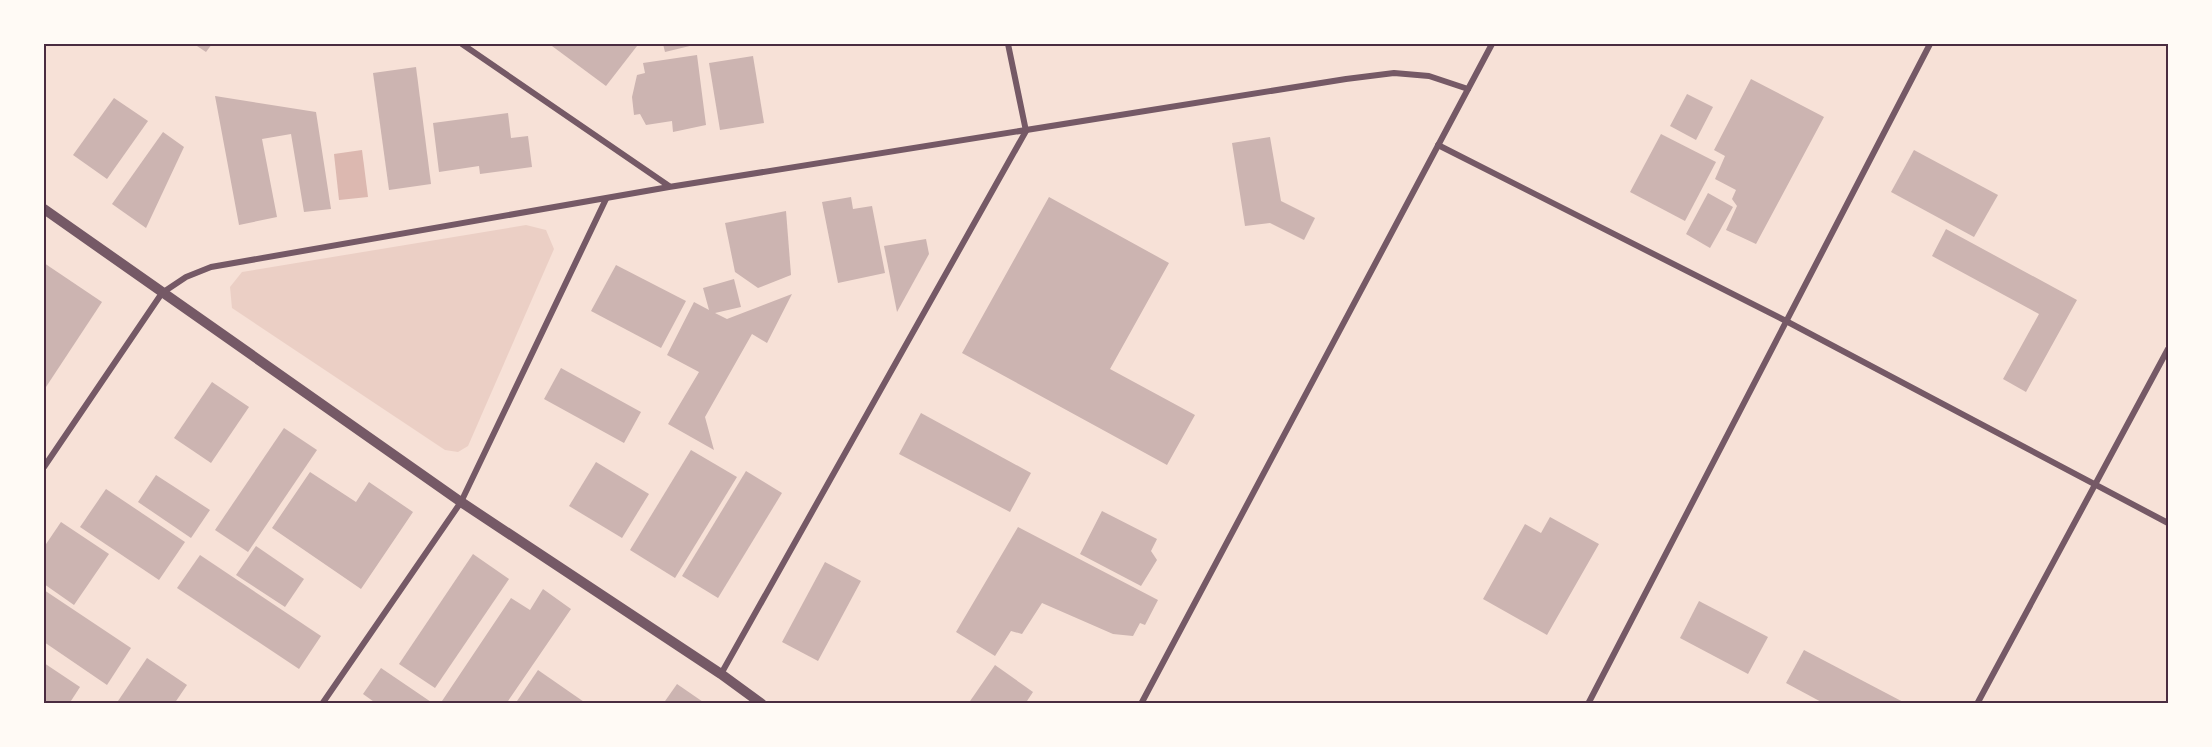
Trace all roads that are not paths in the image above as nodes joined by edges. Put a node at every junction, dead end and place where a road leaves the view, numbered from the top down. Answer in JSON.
{"nodes":[{"id":1,"x":462,"y":44,"type":"edge"},
{"id":2,"x":1008,"y":44,"type":"edge"},
{"id":3,"x":1492,"y":44,"type":"edge"},
{"id":4,"x":1930,"y":44,"type":"edge"},
{"id":5,"x":1468,"y":89,"type":"junction"},
{"id":6,"x":1026,"y":131,"type":"junction"},
{"id":7,"x":1438,"y":145,"type":"junction"},
{"id":8,"x":669,"y":187,"type":"junction"},
{"id":9,"x":606,"y":199,"type":"junction"},
{"id":10,"x":44,"y":209,"type":"edge"},
{"id":11,"x":162,"y":293,"type":"junction"},
{"id":12,"x":1786,"y":321,"type":"junction"},
{"id":13,"x":2169,"y":349,"type":"edge"},
{"id":14,"x":44,"y":467,"type":"edge"},
{"id":15,"x":2095,"y":483,"type":"junction"},
{"id":16,"x":461,"y":502,"type":"junction"},
{"id":17,"x":2169,"y":523,"type":"edge"},
{"id":18,"x":721,"y":674,"type":"junction"},
{"id":19,"x":322,"y":704,"type":"edge"},
{"id":20,"x":762,"y":704,"type":"edge"},
{"id":21,"x":1142,"y":704,"type":"edge"},
{"id":22,"x":1588,"y":704,"type":"edge"},
{"id":23,"x":1977,"y":704,"type":"edge"}],
"edges":[{"from":1,"to":8,"type":"street"},
{"from":2,"to":6,"type":"street"},
{"from":3,"to":5,"type":"street"},
{"from":4,"to":12,"type":"street"},
{"from":5,"to":6,"type":"street"},
{"from":5,"to":7,"type":"street"},
{"from":6,"to":8,"type":"street"},
{"from":6,"to":18,"type":"street"},
{"from":7,"to":12,"type":"street"},
{"from":7,"to":21,"type":"street"},
{"from":8,"to":9,"type":"street"},
{"from":9,"to":11,"type":"street"},
{"from":9,"to":16,"type":"street"},
{"from":10,"to":11,"type":"street"},
{"from":11,"to":14,"type":"street"},
{"from":11,"to":16,"type":"street"},
{"from":12,"to":15,"type":"street"},
{"from":12,"to":22,"type":"street"},
{"from":13,"to":15,"type":"street"},
{"from":15,"to":17,"type":"street"},
{"from":15,"to":23,"type":"street"},
{"from":16,"to":18,"type":"street"},
{"from":16,"to":19,"type":"street"},
{"from":18,"to":20,"type":"street"}]}
